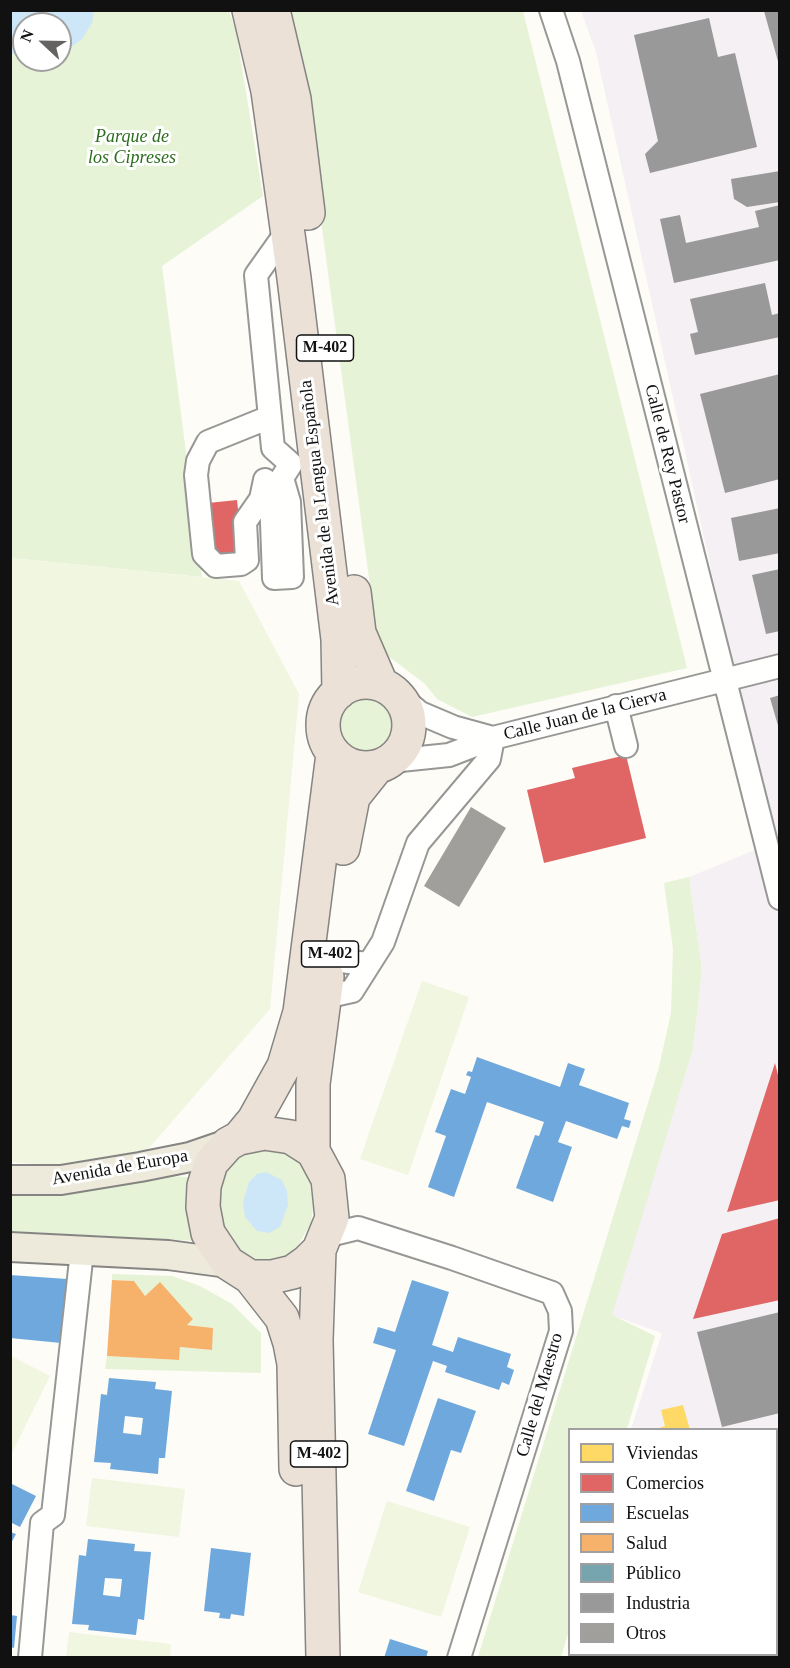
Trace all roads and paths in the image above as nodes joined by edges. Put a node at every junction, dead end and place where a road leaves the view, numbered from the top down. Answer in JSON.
{"nodes":[{"id":1,"x":249,"y":10,"type":"edge"},
{"id":2,"x":273,"y":10,"type":"edge"},
{"id":3,"x":551,"y":10,"type":"edge"},
{"id":4,"x":288,"y":230,"type":"junction"},
{"id":5,"x":270,"y":417,"type":"junction"},
{"id":6,"x":286,"y":471,"type":"junction"},
{"id":7,"x":320,"y":487,"type":"junction"},
{"id":8,"x":780,"y":666,"type":"edge"},
{"id":9,"x":724,"y":679,"type":"junction"},
{"id":10,"x":388,"y":689,"type":"junction"},
{"id":11,"x":339,"y":692,"type":"junction"},
{"id":12,"x":616,"y":706,"type":"junction"},
{"id":13,"x":493,"y":738,"type":"junction"},
{"id":14,"x":626,"y":746,"type":"dead end"},
{"id":15,"x":333,"y":754,"type":"junction"},
{"id":16,"x":384,"y":764,"type":"junction"},
{"id":17,"x":780,"y":898,"type":"edge"},
{"id":18,"x":329,"y":960,"type":"junction"},
{"id":19,"x":369,"y":964,"type":"junction"},
{"id":20,"x":339,"y":994,"type":"junction"},
{"id":21,"x":234,"y":1141,"type":"junction"},
{"id":22,"x":313,"y":1151,"type":"junction"},
{"id":23,"x":10,"y":1180,"type":"edge"},
{"id":24,"x":331,"y":1198,"type":"junction"},
{"id":25,"x":358,"y":1228,"type":"junction"},
{"id":26,"x":322,"y":1243,"type":"junction"},
{"id":27,"x":10,"y":1247,"type":"edge"},
{"id":28,"x":82,"y":1251,"type":"junction"},
{"id":29,"x":239,"y":1270,"type":"junction"},
{"id":30,"x":30,"y":1658,"type":"edge"},
{"id":31,"x":302,"y":1658,"type":"edge"},
{"id":32,"x":323,"y":1658,"type":"edge"},
{"id":33,"x":459,"y":1658,"type":"edge"}],
"edges":[{"from":1,"to":4,"type":"highway","name":"Avenida de la Lengua Española","number":"M-402"},
{"from":2,"to":10,"type":"highway","name":"Avenida de la Lengua Española","number":"M-402"},
{"from":3,"to":9,"type":"street","name":"Calle de Rey Pastor"},
{"from":4,"to":5,"type":"street"},
{"from":4,"to":7,"type":"highway","name":"Avenida de la Lengua Española","number":"M-402"},
{"from":5,"to":6,"type":"street"},
{"from":5,"to":6,"type":"street"},
{"from":6,"to":7,"type":"street"},
{"from":7,"to":11,"type":"highway","name":"Avenida de la Lengua Española","number":"M-402"},
{"from":8,"to":9,"type":"street","name":"Calle Juan de la Cierva"},
{"from":9,"to":12,"type":"street","name":"Calle Juan de la Cierva"},
{"from":9,"to":17,"type":"street","name":"Calle de Rey Pastor"},
{"from":10,"to":11,"type":"highway"},
{"from":10,"to":13,"type":"street"},
{"from":10,"to":16,"type":"highway","number":"M-402"},
{"from":11,"to":15,"type":"highway","number":"M-402"},
{"from":12,"to":13,"type":"street","name":"Calle Juan de la Cierva"},
{"from":12,"to":14,"type":"street"},
{"from":13,"to":16,"type":"street","name":"Calle Juan de la Cierva"},
{"from":13,"to":19,"type":"street"},
{"from":15,"to":16,"type":"highway"},
{"from":15,"to":21,"type":"highway","number":"M-402"},
{"from":16,"to":18,"type":"highway","number":"M-402"},
{"from":18,"to":19,"type":"street"},
{"from":18,"to":20,"type":"highway","number":"M-402"},
{"from":19,"to":20,"type":"street"},
{"from":20,"to":22,"type":"highway","number":"M-402"},
{"from":21,"to":22,"type":"highway"},
{"from":21,"to":23,"type":"main road","name":"Avenida de Europa"},
{"from":21,"to":29,"type":"highway","number":"M-402"},
{"from":22,"to":24,"type":"highway","number":"M-402"},
{"from":24,"to":25,"type":"street","name":"Calle del Maestro"},
{"from":24,"to":26,"type":"highway","number":"M-402"},
{"from":25,"to":26,"type":"street"},
{"from":25,"to":33,"type":"street","name":"Calle del Maestro"},
{"from":26,"to":29,"type":"highway"},
{"from":26,"to":32,"type":"highway","number":"M-402"},
{"from":27,"to":28,"type":"main road"},
{"from":28,"to":29,"type":"main road"},
{"from":28,"to":30,"type":"street"},
{"from":29,"to":31,"type":"highway","number":"M-402"}]}
